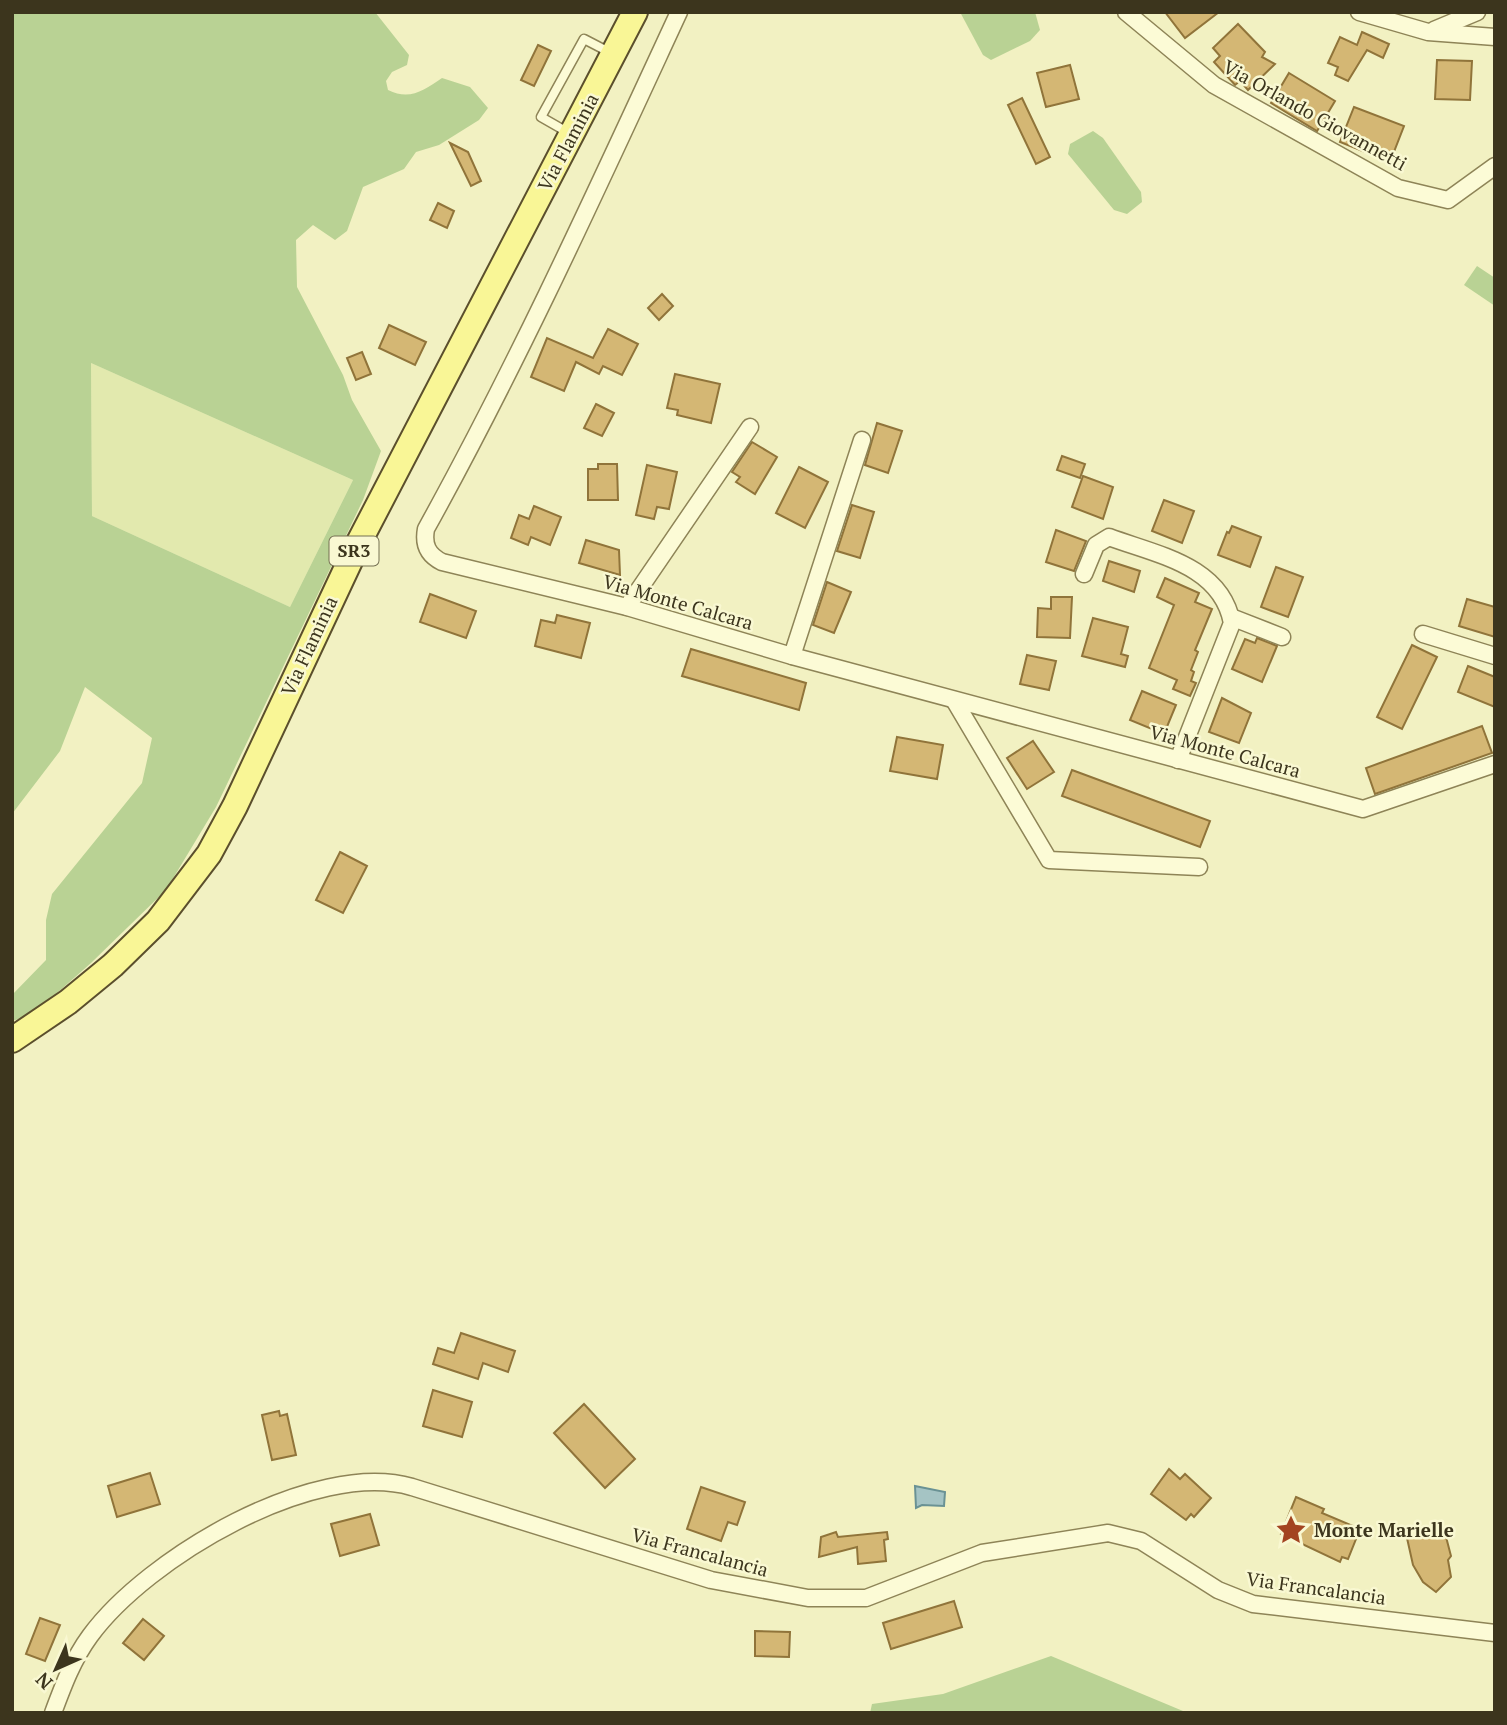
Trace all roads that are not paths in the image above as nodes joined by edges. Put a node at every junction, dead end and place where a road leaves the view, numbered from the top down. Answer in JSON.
{"nodes":[{"id":1,"x":635,"y":12,"type":"edge"},
{"id":2,"x":679,"y":12,"type":"edge"},
{"id":3,"x":1126,"y":12,"type":"edge"},
{"id":4,"x":1359,"y":12,"type":"edge"},
{"id":5,"x":1477,"y":12,"type":"edge"},
{"id":6,"x":1428,"y":32,"type":"junction"},
{"id":7,"x":1495,"y":37,"type":"edge"},
{"id":8,"x":613,"y":55,"type":"junction"},
{"id":9,"x":572,"y":134,"type":"junction"},
{"id":10,"x":1495,"y":166,"type":"edge"},
{"id":11,"x":750,"y":427,"type":"dead end"},
{"id":12,"x":862,"y":440,"type":"dead end"},
{"id":13,"x":1084,"y":574,"type":"dead end"},
{"id":14,"x":627,"y":607,"type":"junction"},
{"id":15,"x":1231,"y":617,"type":"junction"},
{"id":16,"x":1423,"y":634,"type":"dead end"},
{"id":17,"x":1282,"y":637,"type":"dead end"},
{"id":18,"x":792,"y":656,"type":"junction"},
{"id":19,"x":1495,"y":656,"type":"edge"},
{"id":20,"x":954,"y":700,"type":"junction"},
{"id":21,"x":1178,"y":760,"type":"junction"},
{"id":22,"x":1495,"y":764,"type":"edge"},
{"id":23,"x":1199,"y":867,"type":"dead end"},
{"id":24,"x":12,"y":1040,"type":"edge"},
{"id":25,"x":1495,"y":1633,"type":"edge"},
{"id":26,"x":53,"y":1713,"type":"edge"}],
"edges":[{"from":1,"to":8,"type":"main road","name":"Via Flaminia","number":"SR3"},
{"from":2,"to":14,"type":"street","name":"Via Monte Calcara"},
{"from":3,"to":10,"type":"street","name":"Via Orlando Giovannetti"},
{"from":4,"to":6,"type":"street"},
{"from":5,"to":6,"type":"street"},
{"from":6,"to":7,"type":"street"},
{"from":8,"to":9,"type":"main road","name":"Via Flaminia","number":"SR3"},
{"from":8,"to":9,"type":"lane"},
{"from":9,"to":24,"type":"main road","name":"Via Flaminia","number":"SR3"},
{"from":11,"to":14,"type":"street"},
{"from":12,"to":18,"type":"street"},
{"from":13,"to":15,"type":"street"},
{"from":14,"to":18,"type":"street","name":"Via Monte Calcara"},
{"from":15,"to":17,"type":"street"},
{"from":15,"to":21,"type":"street"},
{"from":16,"to":19,"type":"street"},
{"from":18,"to":20,"type":"street","name":"Via Monte Calcara"},
{"from":20,"to":21,"type":"street","name":"Via Monte Calcara"},
{"from":20,"to":23,"type":"street"},
{"from":21,"to":22,"type":"street","name":"Via Monte Calcara"},
{"from":25,"to":26,"type":"street","name":"Via Francalancia"}]}
